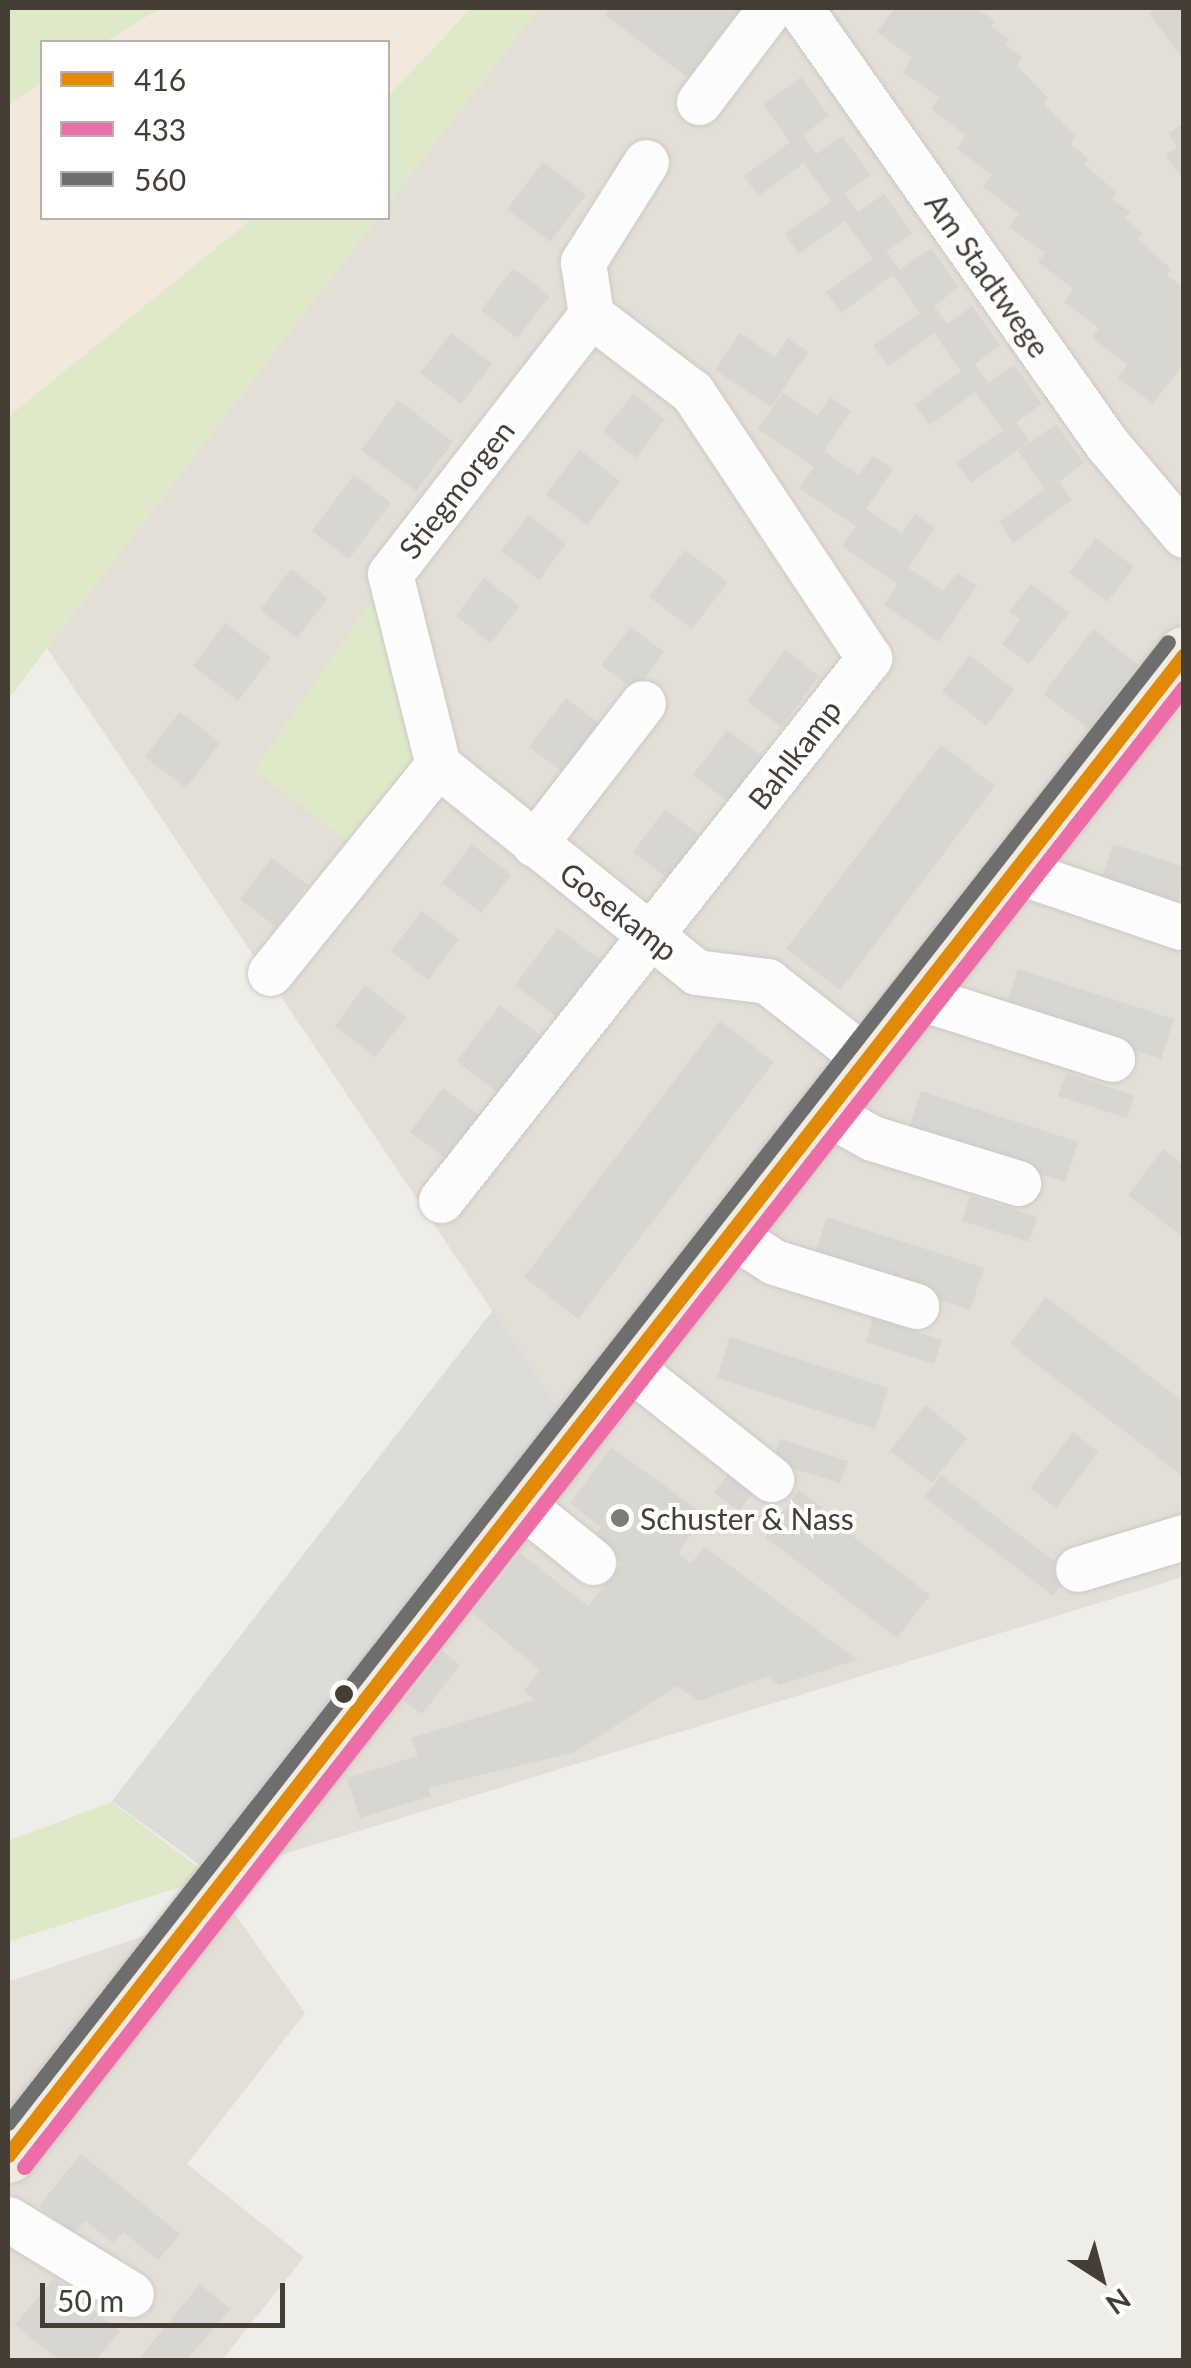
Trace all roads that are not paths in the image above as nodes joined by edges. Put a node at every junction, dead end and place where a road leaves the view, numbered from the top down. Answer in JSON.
{"nodes":[{"id":1,"x":770,"y":8,"type":"edge"},
{"id":2,"x":800,"y":8,"type":"edge"},
{"id":3,"x":699,"y":102,"type":"dead end"},
{"id":4,"x":646,"y":162,"type":"dead end"},
{"id":5,"x":591,"y":315,"type":"junction"},
{"id":6,"x":1184,"y":535,"type":"edge"},
{"id":7,"x":1184,"y":654,"type":"edge"},
{"id":8,"x":642,"y":703,"type":"dead end"},
{"id":9,"x":438,"y":765,"type":"junction"},
{"id":10,"x":534,"y":844,"type":"junction"},
{"id":11,"x":1010,"y":869,"type":"junction"},
{"id":12,"x":1180,"y":927,"type":"dead end"},
{"id":13,"x":652,"y":935,"type":"junction"},
{"id":14,"x":270,"y":973,"type":"dead end"},
{"id":15,"x":912,"y":995,"type":"junction"},
{"id":16,"x":864,"y":1057,"type":"junction"},
{"id":17,"x":1112,"y":1059,"type":"dead end"},
{"id":18,"x":822,"y":1110,"type":"junction"},
{"id":19,"x":1018,"y":1183,"type":"dead end"},
{"id":20,"x":441,"y":1200,"type":"dead end"},
{"id":21,"x":726,"y":1230,"type":"junction"},
{"id":22,"x":916,"y":1306,"type":"dead end"},
{"id":23,"x":623,"y":1362,"type":"junction"},
{"id":24,"x":771,"y":1479,"type":"dead end"},
{"id":25,"x":516,"y":1500,"type":"junction"},
{"id":26,"x":1184,"y":1537,"type":"edge"},
{"id":27,"x":593,"y":1562,"type":"dead end"},
{"id":28,"x":1078,"y":1569,"type":"dead end"},
{"id":29,"x":8,"y":2156,"type":"edge"},
{"id":30,"x":8,"y":2219,"type":"edge"},
{"id":31,"x":131,"y":2294,"type":"dead end"}],
"edges":[{"from":1,"to":3,"type":"street"},
{"from":2,"to":6,"type":"street","name":"Am Stadtwege"},
{"from":4,"to":5,"type":"street"},
{"from":5,"to":9,"type":"street","name":"Stiegmorgen"},
{"from":5,"to":13,"type":"street","name":"Bahlkamp"},
{"from":7,"to":11,"type":"main road"},
{"from":8,"to":10,"type":"street"},
{"from":9,"to":10,"type":"street","name":"Gosekamp"},
{"from":9,"to":14,"type":"street"},
{"from":10,"to":13,"type":"street","name":"Gosekamp"},
{"from":11,"to":12,"type":"street"},
{"from":11,"to":15,"type":"main road"},
{"from":13,"to":16,"type":"street","name":"Gosekamp"},
{"from":13,"to":20,"type":"street","name":"Bahlkamp"},
{"from":15,"to":16,"type":"main road"},
{"from":15,"to":17,"type":"street"},
{"from":16,"to":18,"type":"main road"},
{"from":18,"to":19,"type":"street"},
{"from":18,"to":21,"type":"main road"},
{"from":21,"to":22,"type":"street"},
{"from":21,"to":23,"type":"main road"},
{"from":23,"to":24,"type":"street"},
{"from":23,"to":25,"type":"main road"},
{"from":25,"to":27,"type":"street"},
{"from":25,"to":29,"type":"main road"},
{"from":26,"to":28,"type":"street"},
{"from":30,"to":31,"type":"street"}]}
